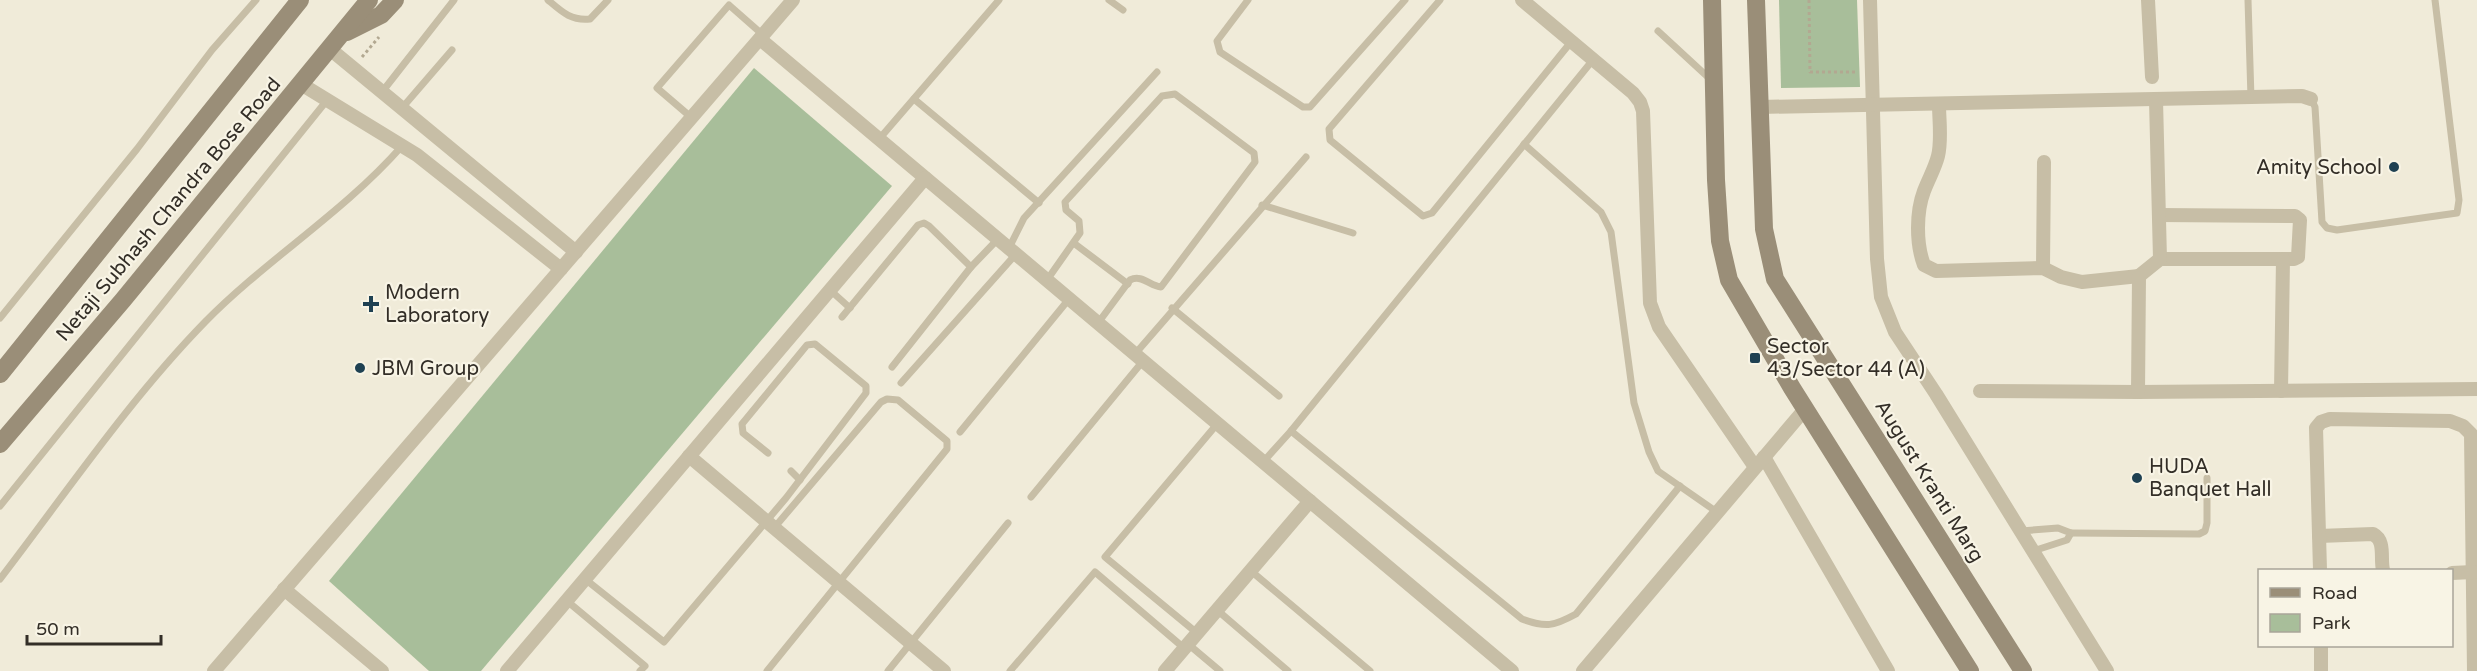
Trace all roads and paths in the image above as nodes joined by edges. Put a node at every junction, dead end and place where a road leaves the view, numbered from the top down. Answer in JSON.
{"nodes":[{"id":1,"x":256,"y":0,"type":"edge"},
{"id":2,"x":300,"y":0,"type":"edge"},
{"id":3,"x":369,"y":0,"type":"edge"},
{"id":4,"x":395,"y":0,"type":"edge"},
{"id":5,"x":454,"y":0,"type":"edge"},
{"id":6,"x":548,"y":0,"type":"edge"},
{"id":7,"x":608,"y":0,"type":"edge"},
{"id":8,"x":793,"y":0,"type":"edge"},
{"id":9,"x":999,"y":0,"type":"edge"},
{"id":10,"x":1109,"y":0,"type":"edge"},
{"id":11,"x":1248,"y":0,"type":"edge"},
{"id":12,"x":1405,"y":0,"type":"edge"},
{"id":13,"x":1440,"y":0,"type":"edge"},
{"id":14,"x":1522,"y":0,"type":"edge"},
{"id":15,"x":1712,"y":0,"type":"edge"},
{"id":16,"x":1756,"y":0,"type":"edge"},
{"id":17,"x":1809,"y":0,"type":"edge"},
{"id":18,"x":1870,"y":0,"type":"edge"},
{"id":19,"x":2148,"y":0,"type":"edge"},
{"id":20,"x":2248,"y":0,"type":"edge"},
{"id":21,"x":2434,"y":0,"type":"edge"},
{"id":22,"x":1123,"y":10,"type":"dead end"},
{"id":23,"x":1658,"y":31,"type":"dead end"},
{"id":24,"x":762,"y":37,"type":"junction"},
{"id":25,"x":335,"y":42,"type":"junction"},
{"id":26,"x":1571,"y":42,"type":"junction"},
{"id":27,"x":452,"y":50,"type":"dead end"},
{"id":28,"x":1592,"y":61,"type":"junction"},
{"id":29,"x":1157,"y":72,"type":"dead end"},
{"id":30,"x":1873,"y":72,"type":"junction"},
{"id":31,"x":2152,"y":77,"type":"dead end"},
{"id":32,"x":1714,"y":83,"type":"junction"},
{"id":33,"x":301,"y":84,"type":"junction"},
{"id":34,"x":382,"y":92,"type":"junction"},
{"id":35,"x":2251,"y":98,"type":"junction"},
{"id":36,"x":328,"y":99,"type":"junction"},
{"id":37,"x":914,"y":99,"type":"junction"},
{"id":38,"x":2311,"y":99,"type":"joint"},
{"id":39,"x":2156,"y":100,"type":"junction"},
{"id":40,"x":1940,"y":104,"type":"junction"},
{"id":41,"x":1874,"y":105,"type":"junction"},
{"id":42,"x":1760,"y":107,"type":"junction"},
{"id":43,"x":402,"y":108,"type":"junction"},
{"id":44,"x":692,"y":118,"type":"junction"},
{"id":45,"x":880,"y":138,"type":"junction"},
{"id":46,"x":1524,"y":144,"type":"junction"},
{"id":47,"x":402,"y":146,"type":"junction"},
{"id":48,"x":1306,"y":157,"type":"dead end"},
{"id":49,"x":2044,"y":162,"type":"dead end"},
{"id":50,"x":925,"y":178,"type":"junction"},
{"id":51,"x":1039,"y":202,"type":"junction"},
{"id":52,"x":1263,"y":205,"type":"junction"},
{"id":53,"x":2159,"y":215,"type":"junction"},
{"id":54,"x":1353,"y":232,"type":"dead end"},
{"id":55,"x":1075,"y":244,"type":"junction"},
{"id":56,"x":1007,"y":247,"type":"junction"},
{"id":57,"x":576,"y":252,"type":"junction"},
{"id":58,"x":2160,"y":259,"type":"junction"},
{"id":59,"x":2283,"y":259,"type":"junction"},
{"id":60,"x":971,"y":267,"type":"junction"},
{"id":61,"x":2043,"y":268,"type":"junction"},
{"id":62,"x":561,"y":269,"type":"junction"},
{"id":63,"x":2139,"y":276,"type":"junction"},
{"id":64,"x":1047,"y":280,"type":"junction"},
{"id":65,"x":1128,"y":284,"type":"junction"},
{"id":66,"x":830,"y":290,"type":"junction"},
{"id":67,"x":1069,"y":298,"type":"junction"},
{"id":68,"x":850,"y":308,"type":"junction"},
{"id":69,"x":1172,"y":308,"type":"junction"},
{"id":70,"x":843,"y":317,"type":"dead end"},
{"id":71,"x":0,"y":318,"type":"edge"},
{"id":72,"x":1098,"y":323,"type":"junction"},
{"id":73,"x":1139,"y":357,"type":"junction"},
{"id":74,"x":892,"y":367,"type":"dead end"},
{"id":75,"x":0,"y":374,"type":"edge"},
{"id":76,"x":901,"y":382,"type":"dead end"},
{"id":77,"x":2477,"y":389,"type":"edge"},
{"id":78,"x":1980,"y":391,"type":"dead end"},
{"id":79,"x":2281,"y":391,"type":"junction"},
{"id":80,"x":2138,"y":392,"type":"junction"},
{"id":81,"x":1279,"y":396,"type":"dead end"},
{"id":82,"x":1805,"y":409,"type":"junction"},
{"id":83,"x":1218,"y":423,"type":"junction"},
{"id":84,"x":1291,"y":431,"type":"junction"},
{"id":85,"x":960,"y":432,"type":"dead end"},
{"id":86,"x":0,"y":444,"type":"edge"},
{"id":87,"x":768,"y":453,"type":"dead end"},
{"id":88,"x":689,"y":456,"type":"junction"},
{"id":89,"x":1263,"y":462,"type":"junction"},
{"id":90,"x":1760,"y":462,"type":"junction"},
{"id":91,"x":790,"y":471,"type":"dead end"},
{"id":92,"x":2207,"y":478,"type":"dead end"},
{"id":93,"x":801,"y":480,"type":"junction"},
{"id":94,"x":1680,"y":486,"type":"junction"},
{"id":95,"x":1031,"y":497,"type":"dead end"},
{"id":96,"x":1310,"y":501,"type":"junction"},
{"id":97,"x":0,"y":506,"type":"edge"},
{"id":98,"x":1717,"y":512,"type":"junction"},
{"id":99,"x":1008,"y":523,"type":"dead end"},
{"id":100,"x":771,"y":525,"type":"junction"},
{"id":101,"x":2021,"y":531,"type":"junction"},
{"id":102,"x":2071,"y":533,"type":"junction"},
{"id":103,"x":2319,"y":536,"type":"junction"},
{"id":104,"x":2033,"y":551,"type":"junction"},
{"id":105,"x":2319,"y":569,"type":"edge"},
{"id":106,"x":2383,"y":569,"type":"edge"},
{"id":107,"x":1251,"y":571,"type":"junction"},
{"id":108,"x":2473,"y":572,"type":"junction"},
{"id":109,"x":2453,"y":573,"type":"edge"},
{"id":110,"x":0,"y":579,"type":"edge"},
{"id":111,"x":585,"y":579,"type":"junction"},
{"id":112,"x":838,"y":582,"type":"junction"},
{"id":113,"x":284,"y":589,"type":"junction"},
{"id":114,"x":567,"y":600,"type":"junction"},
{"id":115,"x":1216,"y":610,"type":"junction"},
{"id":116,"x":1197,"y":633,"type":"junction"},
{"id":117,"x":911,"y":643,"type":"junction"},
{"id":118,"x":1186,"y":646,"type":"junction"},
{"id":119,"x":2321,"y":647,"type":"edge"},
{"id":120,"x":214,"y":671,"type":"edge"},
{"id":121,"x":382,"y":671,"type":"edge"},
{"id":122,"x":507,"y":671,"type":"edge"},
{"id":123,"x":640,"y":671,"type":"edge"},
{"id":124,"x":767,"y":671,"type":"edge"},
{"id":125,"x":888,"y":671,"type":"edge"},
{"id":126,"x":944,"y":671,"type":"edge"},
{"id":127,"x":1010,"y":671,"type":"edge"},
{"id":128,"x":1165,"y":671,"type":"edge"},
{"id":129,"x":1220,"y":671,"type":"edge"},
{"id":130,"x":1288,"y":671,"type":"edge"},
{"id":131,"x":1370,"y":671,"type":"edge"},
{"id":132,"x":1512,"y":671,"type":"edge"},
{"id":133,"x":1583,"y":671,"type":"edge"},
{"id":134,"x":1888,"y":671,"type":"edge"},
{"id":135,"x":1970,"y":671,"type":"edge"},
{"id":136,"x":2023,"y":671,"type":"edge"},
{"id":137,"x":2107,"y":671,"type":"edge"},
{"id":138,"x":2321,"y":671,"type":"edge"},
{"id":139,"x":2474,"y":671,"type":"edge"}],
"edges":[{"from":1,"to":71,"type":"lane"},
{"from":2,"to":75,"type":"main road","name":"Netaji Subhash Chandra Bose Road"},
{"from":3,"to":25,"type":"main road","name":"Netaji Subhash Chandra Bose Road"},
{"from":4,"to":25,"type":"main road"},
{"from":5,"to":34,"type":"lane"},
{"from":6,"to":7,"type":"lane"},
{"from":8,"to":24,"type":"street"},
{"from":9,"to":37,"type":"lane"},
{"from":10,"to":22,"type":"lane"},
{"from":11,"to":12,"type":"lane"},
{"from":13,"to":26,"type":"lane"},
{"from":14,"to":26,"type":"street"},
{"from":15,"to":32,"type":"main road"},
{"from":16,"to":42,"type":"main road","name":"August Kranti Marg"},
{"from":17,"to":30,"type":"path"},
{"from":18,"to":30,"type":"street"},
{"from":19,"to":31,"type":"street"},
{"from":20,"to":35,"type":"lane"},
{"from":21,"to":38,"type":"lane"},
{"from":23,"to":32,"type":"lane"},
{"from":24,"to":44,"type":"street"},
{"from":24,"to":44,"type":"lane"},
{"from":24,"to":45,"type":"street"},
{"from":25,"to":33,"type":"main road","name":"Netaji Subhash Chandra Bose Road"},
{"from":25,"to":34,"type":"street"},
{"from":26,"to":28,"type":"street"},
{"from":27,"to":43,"type":"lane"},
{"from":28,"to":46,"type":"lane"},
{"from":28,"to":90,"type":"street"},
{"from":29,"to":51,"type":"lane"},
{"from":30,"to":41,"type":"street"},
{"from":32,"to":82,"type":"main road"},
{"from":33,"to":36,"type":"street"},
{"from":33,"to":86,"type":"main road","name":"Netaji Subhash Chandra Bose Road"},
{"from":34,"to":43,"type":"street"},
{"from":35,"to":38,"type":"street"},
{"from":35,"to":39,"type":"street"},
{"from":36,"to":47,"type":"street"},
{"from":36,"to":97,"type":"lane"},
{"from":37,"to":45,"type":"lane"},
{"from":37,"to":51,"type":"lane"},
{"from":39,"to":40,"type":"street"},
{"from":39,"to":53,"type":"street"},
{"from":40,"to":41,"type":"street"},
{"from":40,"to":61,"type":"street"},
{"from":41,"to":42,"type":"street"},
{"from":41,"to":101,"type":"street"},
{"from":42,"to":136,"type":"main road","name":"August Kranti Marg"},
{"from":43,"to":57,"type":"street"},
{"from":44,"to":57,"type":"street"},
{"from":45,"to":50,"type":"street"},
{"from":46,"to":84,"type":"lane"},
{"from":46,"to":94,"type":"lane"},
{"from":47,"to":62,"type":"street"},
{"from":47,"to":110,"type":"lane"},
{"from":48,"to":52,"type":"lane"},
{"from":49,"to":61,"type":"street"},
{"from":50,"to":56,"type":"street"},
{"from":50,"to":66,"type":"street"},
{"from":51,"to":56,"type":"lane"},
{"from":52,"to":54,"type":"lane"},
{"from":52,"to":69,"type":"lane"},
{"from":53,"to":58,"type":"street"},
{"from":53,"to":59,"type":"street"},
{"from":55,"to":64,"type":"lane"},
{"from":55,"to":65,"type":"lane"},
{"from":55,"to":65,"type":"lane"},
{"from":56,"to":60,"type":"lane"},
{"from":56,"to":64,"type":"street"},
{"from":56,"to":76,"type":"lane"},
{"from":57,"to":62,"type":"street"},
{"from":58,"to":59,"type":"street"},
{"from":58,"to":63,"type":"street"},
{"from":59,"to":79,"type":"street"},
{"from":60,"to":68,"type":"lane"},
{"from":60,"to":74,"type":"lane"},
{"from":61,"to":63,"type":"street"},
{"from":62,"to":113,"type":"street"},
{"from":63,"to":80,"type":"street"},
{"from":64,"to":67,"type":"street"},
{"from":65,"to":72,"type":"lane"},
{"from":66,"to":68,"type":"lane"},
{"from":66,"to":88,"type":"street"},
{"from":67,"to":72,"type":"street"},
{"from":67,"to":85,"type":"lane"},
{"from":68,"to":70,"type":"lane"},
{"from":69,"to":73,"type":"lane"},
{"from":69,"to":81,"type":"lane"},
{"from":72,"to":73,"type":"street"},
{"from":73,"to":83,"type":"street"},
{"from":73,"to":95,"type":"lane"},
{"from":77,"to":79,"type":"street"},
{"from":78,"to":80,"type":"street"},
{"from":79,"to":80,"type":"street"},
{"from":82,"to":90,"type":"street"},
{"from":82,"to":135,"type":"main road"},
{"from":83,"to":89,"type":"street"},
{"from":83,"to":116,"type":"lane"},
{"from":84,"to":89,"type":"lane"},
{"from":84,"to":94,"type":"lane"},
{"from":87,"to":93,"type":"lane"},
{"from":88,"to":100,"type":"street"},
{"from":88,"to":111,"type":"street"},
{"from":89,"to":96,"type":"street"},
{"from":90,"to":98,"type":"street"},
{"from":90,"to":134,"type":"street"},
{"from":91,"to":93,"type":"lane"},
{"from":92,"to":102,"type":"lane"},
{"from":93,"to":100,"type":"lane"},
{"from":94,"to":98,"type":"lane"},
{"from":96,"to":107,"type":"street"},
{"from":96,"to":132,"type":"street"},
{"from":98,"to":133,"type":"street"},
{"from":99,"to":117,"type":"lane"},
{"from":100,"to":111,"type":"lane"},
{"from":100,"to":112,"type":"street"},
{"from":100,"to":112,"type":"lane"},
{"from":101,"to":102,"type":"lane"},
{"from":101,"to":104,"type":"street"},
{"from":102,"to":104,"type":"lane"},
{"from":103,"to":105,"type":"street"},
{"from":103,"to":106,"type":"street"},
{"from":103,"to":108,"type":"street"},
{"from":104,"to":137,"type":"street"},
{"from":107,"to":115,"type":"street"},
{"from":107,"to":131,"type":"lane"},
{"from":108,"to":109,"type":"street"},
{"from":108,"to":139,"type":"street"},
{"from":111,"to":114,"type":"street"},
{"from":112,"to":117,"type":"street"},
{"from":112,"to":124,"type":"lane"},
{"from":113,"to":120,"type":"street"},
{"from":113,"to":121,"type":"street"},
{"from":114,"to":122,"type":"street"},
{"from":114,"to":123,"type":"lane"},
{"from":115,"to":116,"type":"street"},
{"from":115,"to":130,"type":"lane"},
{"from":116,"to":118,"type":"street"},
{"from":117,"to":125,"type":"lane"},
{"from":117,"to":126,"type":"street"},
{"from":118,"to":127,"type":"lane"},
{"from":118,"to":128,"type":"street"},
{"from":118,"to":129,"type":"lane"},
{"from":119,"to":138,"type":"street"}]}
